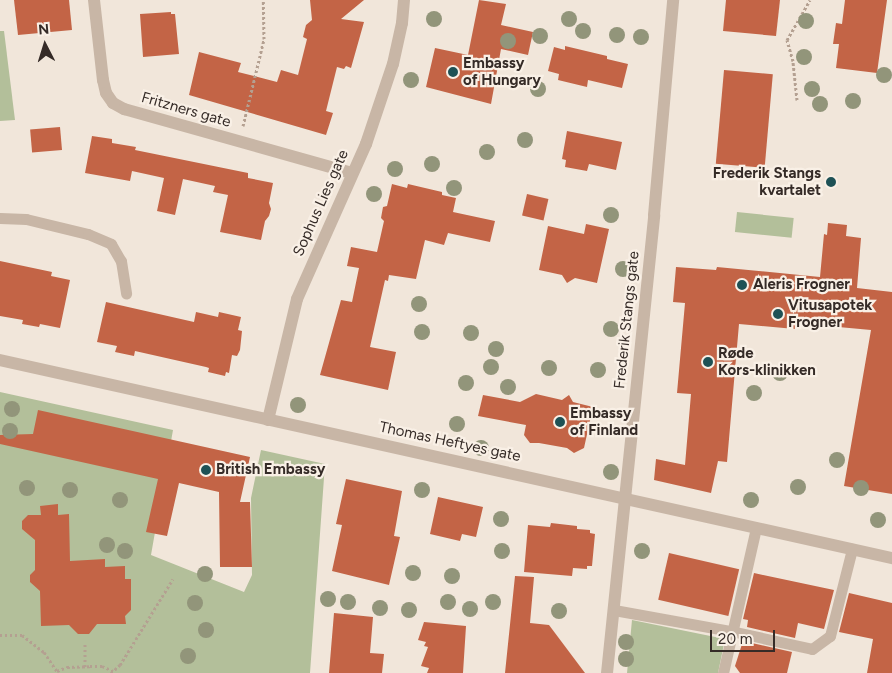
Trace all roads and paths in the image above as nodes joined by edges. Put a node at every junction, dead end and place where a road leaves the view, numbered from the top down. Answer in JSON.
{"nodes":[{"id":1,"x":94,"y":0,"type":"edge"},
{"id":2,"x":263,"y":0,"type":"edge"},
{"id":3,"x":404,"y":0,"type":"edge"},
{"id":4,"x":673,"y":0,"type":"edge"},
{"id":5,"x":810,"y":0,"type":"edge"},
{"id":6,"x":797,"y":100,"type":"dead end"},
{"id":7,"x":242,"y":129,"type":"dead end"},
{"id":8,"x":352,"y":173,"type":"junction"},
{"id":9,"x":0,"y":218,"type":"edge"},
{"id":10,"x":126,"y":294,"type":"dead end"},
{"id":11,"x":0,"y":360,"type":"edge"},
{"id":12,"x":268,"y":420,"type":"junction"},
{"id":13,"x":626,"y":497,"type":"junction"},
{"id":14,"x":756,"y":528,"type":"junction"},
{"id":15,"x":852,"y":549,"type":"junction"},
{"id":16,"x":892,"y":558,"type":"edge"},
{"id":17,"x":174,"y":579,"type":"dead end"},
{"id":18,"x":614,"y":610,"type":"junction"},
{"id":19,"x":731,"y":631,"type":"junction"},
{"id":20,"x":0,"y":635,"type":"edge"},
{"id":21,"x":85,"y":644,"type":"dead end"},
{"id":22,"x":85,"y":667,"type":"junction"},
{"id":23,"x":57,"y":672,"type":"edge"},
{"id":24,"x":112,"y":672,"type":"edge"},
{"id":25,"x":607,"y":673,"type":"edge"},
{"id":26,"x":723,"y":673,"type":"edge"}],
"edges":[{"from":1,"to":8,"type":"street","name":"Fritzners gate"},
{"from":2,"to":7,"type":"path"},
{"from":3,"to":8,"type":"street","name":"Sophus Lies gate"},
{"from":4,"to":13,"type":"street","name":"Frederik Stangs gate"},
{"from":5,"to":6,"type":"path"},
{"from":8,"to":12,"type":"street","name":"Sophus Lies gate"},
{"from":9,"to":10,"type":"lane"},
{"from":11,"to":12,"type":"street","name":"Thomas Heftyes gate"},
{"from":12,"to":13,"type":"street","name":"Thomas Heftyes gate"},
{"from":13,"to":14,"type":"street","name":"Thomas Heftyes gate"},
{"from":13,"to":18,"type":"street","name":"Frederik Stangs gate"},
{"from":14,"to":15,"type":"street","name":"Thomas Heftyes gate"},
{"from":14,"to":19,"type":"lane"},
{"from":15,"to":16,"type":"street","name":"Thomas Heftyes gate"},
{"from":15,"to":19,"type":"lane"},
{"from":17,"to":24,"type":"path"},
{"from":18,"to":19,"type":"lane"},
{"from":18,"to":25,"type":"street","name":"Frederik Stangs gate"},
{"from":19,"to":26,"type":"lane"},
{"from":20,"to":23,"type":"path"},
{"from":21,"to":22,"type":"path"},
{"from":22,"to":23,"type":"path"},
{"from":22,"to":24,"type":"path"}]}
